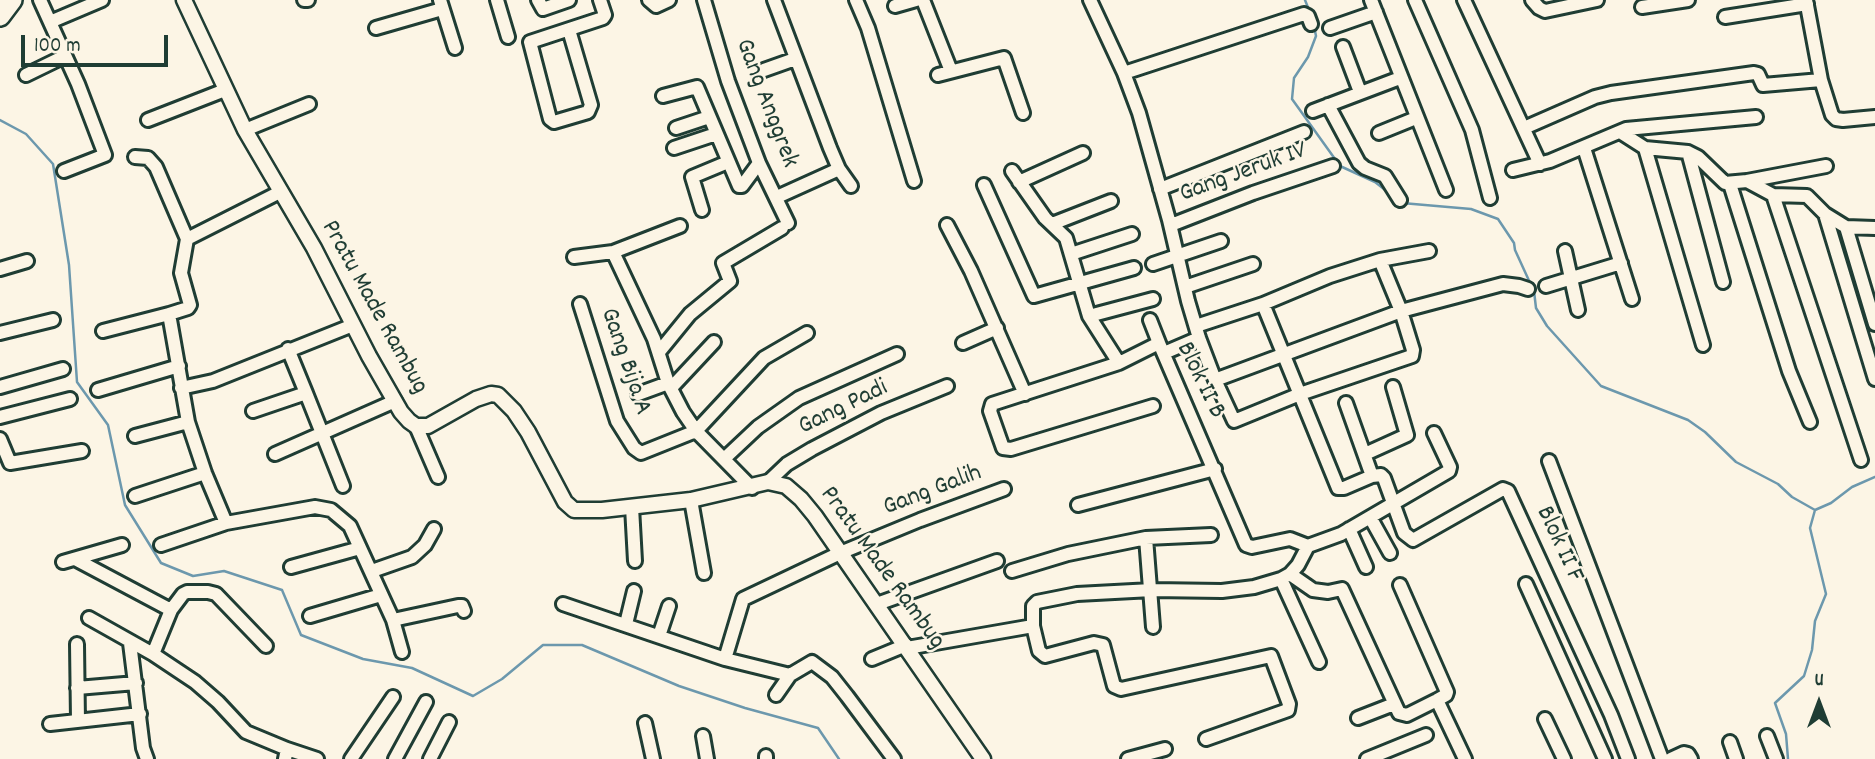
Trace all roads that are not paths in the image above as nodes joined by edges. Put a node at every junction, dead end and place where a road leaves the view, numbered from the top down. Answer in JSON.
{"nodes":[{"id":1,"x":12,"y":0,"type":"edge"},
{"id":2,"x":40,"y":0,"type":"edge"},
{"id":3,"x":102,"y":0,"type":"edge"},
{"id":4,"x":184,"y":0,"type":"edge"},
{"id":5,"x":497,"y":0,"type":"edge"},
{"id":6,"x":538,"y":0,"type":"edge"},
{"id":7,"x":569,"y":0,"type":"edge"},
{"id":8,"x":600,"y":0,"type":"edge"},
{"id":9,"x":649,"y":0,"type":"edge"},
{"id":10,"x":669,"y":0,"type":"edge"},
{"id":11,"x":704,"y":0,"type":"edge"},
{"id":12,"x":774,"y":0,"type":"edge"},
{"id":13,"x":856,"y":0,"type":"edge"},
{"id":14,"x":916,"y":0,"type":"edge"},
{"id":15,"x":923,"y":0,"type":"edge"},
{"id":16,"x":1090,"y":0,"type":"edge"},
{"id":17,"x":1302,"y":0,"type":"edge"},
{"id":18,"x":1415,"y":0,"type":"edge"},
{"id":19,"x":1464,"y":0,"type":"edge"},
{"id":20,"x":1532,"y":0,"type":"edge"},
{"id":21,"x":1597,"y":0,"type":"edge"},
{"id":22,"x":1688,"y":0,"type":"edge"},
{"id":23,"x":1806,"y":2,"type":"edge"},
{"id":24,"x":441,"y":5,"type":"edge"},
{"id":25,"x":895,"y":6,"type":"dead end"},
{"id":26,"x":1373,"y":6,"type":"edge"},
{"id":27,"x":1642,"y":8,"type":"dead end"},
{"id":28,"x":0,"y":16,"type":"edge"},
{"id":29,"x":1724,"y":17,"type":"dead end"},
{"id":30,"x":50,"y":22,"type":"junction"},
{"id":31,"x":376,"y":28,"type":"dead end"},
{"id":32,"x":1330,"y":28,"type":"dead end"},
{"id":33,"x":569,"y":30,"type":"junction"},
{"id":34,"x":508,"y":37,"type":"dead end"},
{"id":35,"x":1343,"y":47,"type":"dead end"},
{"id":36,"x":455,"y":48,"type":"dead end"},
{"id":37,"x":65,"y":56,"type":"junction"},
{"id":38,"x":795,"y":60,"type":"junction"},
{"id":39,"x":764,"y":70,"type":"dead end"},
{"id":40,"x":1124,"y":73,"type":"junction"},
{"id":41,"x":26,"y":75,"type":"dead end"},
{"id":42,"x":1400,"y":78,"type":"junction"},
{"id":43,"x":1821,"y":80,"type":"junction"},
{"id":44,"x":225,"y":90,"type":"junction"},
{"id":45,"x":1360,"y":92,"type":"junction"},
{"id":46,"x":663,"y":96,"type":"dead end"},
{"id":47,"x":309,"y":104,"type":"dead end"},
{"id":48,"x":1328,"y":105,"type":"junction"},
{"id":49,"x":1312,"y":111,"type":"dead end"},
{"id":50,"x":1023,"y":113,"type":"dead end"},
{"id":51,"x":709,"y":117,"type":"junction"},
{"id":52,"x":1756,"y":117,"type":"dead end"},
{"id":53,"x":1875,"y":117,"type":"edge"},
{"id":54,"x":1416,"y":118,"type":"junction"},
{"id":55,"x":148,"y":120,"type":"dead end"},
{"id":56,"x":676,"y":128,"type":"dead end"},
{"id":57,"x":1524,"y":128,"type":"junction"},
{"id":58,"x":245,"y":130,"type":"junction"},
{"id":59,"x":1304,"y":132,"type":"dead end"},
{"id":60,"x":1620,"y":132,"type":"junction"},
{"id":61,"x":1379,"y":133,"type":"dead end"},
{"id":62,"x":716,"y":134,"type":"junction"},
{"id":63,"x":674,"y":148,"type":"dead end"},
{"id":64,"x":1584,"y":148,"type":"junction"},
{"id":65,"x":1645,"y":148,"type":"junction"},
{"id":66,"x":1688,"y":152,"type":"junction"},
{"id":67,"x":1083,"y":153,"type":"dead end"},
{"id":68,"x":135,"y":157,"type":"dead end"},
{"id":69,"x":727,"y":162,"type":"junction"},
{"id":70,"x":760,"y":163,"type":"junction"},
{"id":71,"x":1540,"y":164,"type":"junction"},
{"id":72,"x":1333,"y":166,"type":"dead end"},
{"id":73,"x":1826,"y":166,"type":"dead end"},
{"id":74,"x":839,"y":169,"type":"junction"},
{"id":75,"x":1513,"y":170,"type":"dead end"},
{"id":76,"x":64,"y":171,"type":"dead end"},
{"id":77,"x":914,"y":181,"type":"dead end"},
{"id":78,"x":1747,"y":181,"type":"junction"},
{"id":79,"x":1730,"y":184,"type":"junction"},
{"id":80,"x":852,"y":186,"type":"dead end"},
{"id":81,"x":984,"y":186,"type":"dead end"},
{"id":82,"x":1160,"y":188,"type":"junction"},
{"id":83,"x":1446,"y":190,"type":"dead end"},
{"id":84,"x":280,"y":192,"type":"junction"},
{"id":85,"x":1773,"y":195,"type":"junction"},
{"id":86,"x":776,"y":197,"type":"junction"},
{"id":87,"x":1490,"y":198,"type":"dead end"},
{"id":88,"x":1400,"y":200,"type":"dead end"},
{"id":89,"x":1111,"y":201,"type":"dead end"},
{"id":90,"x":702,"y":210,"type":"dead end"},
{"id":91,"x":1825,"y":214,"type":"junction"},
{"id":92,"x":1052,"y":223,"type":"junction"},
{"id":93,"x":947,"y":225,"type":"dead end"},
{"id":94,"x":1171,"y":225,"type":"junction"},
{"id":95,"x":680,"y":226,"type":"dead end"},
{"id":96,"x":1846,"y":227,"type":"junction"},
{"id":97,"x":1875,"y":228,"type":"edge"},
{"id":98,"x":1132,"y":234,"type":"dead end"},
{"id":99,"x":187,"y":239,"type":"junction"},
{"id":100,"x":1221,"y":241,"type":"dead end"},
{"id":101,"x":1429,"y":251,"type":"dead end"},
{"id":102,"x":1565,"y":251,"type":"dead end"},
{"id":103,"x":613,"y":253,"type":"junction"},
{"id":104,"x":1071,"y":254,"type":"junction"},
{"id":105,"x":1178,"y":256,"type":"junction"},
{"id":106,"x":574,"y":257,"type":"dead end"},
{"id":107,"x":1380,"y":260,"type":"junction"},
{"id":108,"x":27,"y":261,"type":"dead end"},
{"id":109,"x":1620,"y":263,"type":"junction"},
{"id":110,"x":1153,"y":264,"type":"dead end"},
{"id":111,"x":1253,"y":264,"type":"dead end"},
{"id":112,"x":1134,"y":268,"type":"dead end"},
{"id":113,"x":0,"y":269,"type":"edge"},
{"id":114,"x":1572,"y":279,"type":"junction"},
{"id":115,"x":1723,"y":282,"type":"dead end"},
{"id":116,"x":1079,"y":285,"type":"junction"},
{"id":117,"x":1546,"y":286,"type":"dead end"},
{"id":118,"x":1185,"y":287,"type":"junction"},
{"id":119,"x":1528,"y":289,"type":"dead end"},
{"id":120,"x":1153,"y":299,"type":"dead end"},
{"id":121,"x":1632,"y":299,"type":"dead end"},
{"id":122,"x":580,"y":304,"type":"dead end"},
{"id":123,"x":1263,"y":304,"type":"junction"},
{"id":124,"x":1578,"y":310,"type":"dead end"},
{"id":125,"x":1401,"y":311,"type":"junction"},
{"id":126,"x":169,"y":314,"type":"junction"},
{"id":127,"x":1089,"y":316,"type":"junction"},
{"id":128,"x":53,"y":320,"type":"dead end"},
{"id":129,"x":1150,"y":320,"type":"dead end"},
{"id":130,"x":1875,"y":324,"type":"edge"},
{"id":131,"x":353,"y":325,"type":"junction"},
{"id":132,"x":997,"y":328,"type":"junction"},
{"id":133,"x":103,"y":331,"type":"dead end"},
{"id":134,"x":1198,"y":332,"type":"junction"},
{"id":135,"x":0,"y":333,"type":"edge"},
{"id":136,"x":807,"y":333,"type":"dead end"},
{"id":137,"x":714,"y":342,"type":"dead end"},
{"id":138,"x":963,"y":343,"type":"dead end"},
{"id":139,"x":1703,"y":345,"type":"dead end"},
{"id":140,"x":1161,"y":348,"type":"junction"},
{"id":141,"x":288,"y":349,"type":"junction"},
{"id":142,"x":659,"y":352,"type":"junction"},
{"id":143,"x":897,"y":354,"type":"dead end"},
{"id":144,"x":1283,"y":354,"type":"junction"},
{"id":145,"x":1119,"y":363,"type":"junction"},
{"id":146,"x":179,"y":366,"type":"junction"},
{"id":147,"x":63,"y":369,"type":"dead end"},
{"id":148,"x":1875,"y":379,"type":"edge"},
{"id":149,"x":1215,"y":380,"type":"junction"},
{"id":150,"x":669,"y":386,"type":"junction"},
{"id":151,"x":947,"y":386,"type":"dead end"},
{"id":152,"x":0,"y":387,"type":"edge"},
{"id":153,"x":1393,"y":387,"type":"dead end"},
{"id":154,"x":181,"y":388,"type":"junction"},
{"id":155,"x":98,"y":390,"type":"dead end"},
{"id":156,"x":306,"y":393,"type":"junction"},
{"id":157,"x":638,"y":394,"type":"dead end"},
{"id":158,"x":1024,"y":394,"type":"junction"},
{"id":159,"x":1300,"y":394,"type":"junction"},
{"id":160,"x":70,"y":399,"type":"dead end"},
{"id":161,"x":395,"y":401,"type":"junction"},
{"id":162,"x":1346,"y":403,"type":"dead end"},
{"id":163,"x":1153,"y":406,"type":"dead end"},
{"id":164,"x":253,"y":411,"type":"dead end"},
{"id":165,"x":0,"y":417,"type":"edge"},
{"id":166,"x":188,"y":422,"type":"junction"},
{"id":167,"x":1810,"y":422,"type":"dead end"},
{"id":168,"x":416,"y":425,"type":"junction"},
{"id":169,"x":696,"y":431,"type":"junction"},
{"id":170,"x":321,"y":433,"type":"junction"},
{"id":171,"x":1434,"y":433,"type":"dead end"},
{"id":172,"x":135,"y":436,"type":"dead end"},
{"id":173,"x":0,"y":439,"type":"edge"},
{"id":174,"x":82,"y":452,"type":"dead end"},
{"id":175,"x":275,"y":454,"type":"dead end"},
{"id":176,"x":1365,"y":454,"type":"junction"},
{"id":177,"x":725,"y":458,"type":"junction"},
{"id":178,"x":1861,"y":460,"type":"dead end"},
{"id":179,"x":1549,"y":461,"type":"dead end"},
{"id":180,"x":1215,"y":470,"type":"junction"},
{"id":181,"x":205,"y":473,"type":"junction"},
{"id":182,"x":1372,"y":476,"type":"junction"},
{"id":183,"x":438,"y":477,"type":"dead end"},
{"id":184,"x":768,"y":482,"type":"junction"},
{"id":185,"x":343,"y":486,"type":"dead end"},
{"id":186,"x":752,"y":488,"type":"junction"},
{"id":187,"x":1004,"y":489,"type":"dead end"},
{"id":188,"x":135,"y":496,"type":"dead end"},
{"id":189,"x":691,"y":500,"type":"junction"},
{"id":190,"x":1394,"y":503,"type":"junction"},
{"id":191,"x":1078,"y":505,"type":"dead end"},
{"id":192,"x":632,"y":507,"type":"junction"},
{"id":193,"x":1370,"y":517,"type":"junction"},
{"id":194,"x":226,"y":523,"type":"junction"},
{"id":195,"x":435,"y":529,"type":"dead end"},
{"id":196,"x":1349,"y":529,"type":"junction"},
{"id":197,"x":1211,"y":535,"type":"dead end"},
{"id":198,"x":1146,"y":538,"type":"junction"},
{"id":199,"x":122,"y":545,"type":"dead end"},
{"id":200,"x":161,"y":545,"type":"dead end"},
{"id":201,"x":1308,"y":546,"type":"junction"},
{"id":202,"x":360,"y":548,"type":"junction"},
{"id":203,"x":840,"y":553,"type":"junction"},
{"id":204,"x":1390,"y":553,"type":"dead end"},
{"id":205,"x":635,"y":561,"type":"dead end"},
{"id":206,"x":997,"y":561,"type":"dead end"},
{"id":207,"x":1366,"y":566,"type":"dead end"},
{"id":208,"x":291,"y":567,"type":"dead end"},
{"id":209,"x":372,"y":571,"type":"junction"},
{"id":210,"x":1012,"y":571,"type":"dead end"},
{"id":211,"x":704,"y":573,"type":"dead end"},
{"id":212,"x":1286,"y":576,"type":"junction"},
{"id":213,"x":1526,"y":584,"type":"dead end"},
{"id":214,"x":1400,"y":585,"type":"dead end"},
{"id":215,"x":1152,"y":590,"type":"junction"},
{"id":216,"x":634,"y":591,"type":"dead end"},
{"id":217,"x":381,"y":595,"type":"junction"},
{"id":218,"x":564,"y":604,"type":"dead end"},
{"id":219,"x":877,"y":604,"type":"junction"},
{"id":220,"x":669,"y":606,"type":"dead end"},
{"id":221,"x":171,"y":610,"type":"junction"},
{"id":222,"x":464,"y":611,"type":"dead end"},
{"id":223,"x":310,"y":616,"type":"dead end"},
{"id":224,"x":89,"y":618,"type":"dead end"},
{"id":225,"x":393,"y":620,"type":"junction"},
{"id":226,"x":626,"y":624,"type":"junction"},
{"id":227,"x":1033,"y":625,"type":"junction"},
{"id":228,"x":1153,"y":627,"type":"dead end"},
{"id":229,"x":659,"y":635,"type":"junction"},
{"id":230,"x":130,"y":643,"type":"junction"},
{"id":231,"x":77,"y":645,"type":"dead end"},
{"id":232,"x":265,"y":646,"type":"dead end"},
{"id":233,"x":906,"y":647,"type":"junction"},
{"id":234,"x":402,"y":652,"type":"dead end"},
{"id":235,"x":153,"y":654,"type":"junction"},
{"id":236,"x":725,"y":659,"type":"junction"},
{"id":237,"x":872,"y":659,"type":"dead end"},
{"id":238,"x":1319,"y":662,"type":"dead end"},
{"id":239,"x":790,"y":675,"type":"junction"},
{"id":240,"x":136,"y":683,"type":"junction"},
{"id":241,"x":77,"y":688,"type":"junction"},
{"id":242,"x":776,"y":695,"type":"dead end"},
{"id":243,"x":393,"y":697,"type":"dead end"},
{"id":244,"x":1437,"y":700,"type":"junction"},
{"id":245,"x":426,"y":702,"type":"dead end"},
{"id":246,"x":1394,"y":704,"type":"junction"},
{"id":247,"x":140,"y":714,"type":"junction"},
{"id":248,"x":1358,"y":718,"type":"dead end"},
{"id":249,"x":1545,"y":719,"type":"dead end"},
{"id":250,"x":78,"y":721,"type":"junction"},
{"id":251,"x":449,"y":722,"type":"dead end"},
{"id":252,"x":645,"y":723,"type":"dead end"},
{"id":253,"x":50,"y":724,"type":"dead end"},
{"id":254,"x":1426,"y":735,"type":"dead end"},
{"id":255,"x":703,"y":736,"type":"dead end"},
{"id":256,"x":1767,"y":736,"type":"dead end"},
{"id":257,"x":1206,"y":739,"type":"dead end"},
{"id":258,"x":1730,"y":742,"type":"dead end"},
{"id":259,"x":1165,"y":749,"type":"dead end"},
{"id":260,"x":286,"y":754,"type":"edge"},
{"id":261,"x":1136,"y":758,"type":"edge"},
{"id":262,"x":147,"y":759,"type":"edge"},
{"id":263,"x":317,"y":759,"type":"edge"},
{"id":264,"x":351,"y":759,"type":"edge"},
{"id":265,"x":395,"y":759,"type":"edge"},
{"id":266,"x":430,"y":759,"type":"edge"},
{"id":267,"x":653,"y":759,"type":"edge"},
{"id":268,"x":707,"y":759,"type":"edge"},
{"id":269,"x":894,"y":759,"type":"edge"},
{"id":270,"x":983,"y":759,"type":"edge"},
{"id":271,"x":1367,"y":759,"type":"edge"},
{"id":272,"x":1465,"y":759,"type":"edge"},
{"id":273,"x":1564,"y":759,"type":"edge"},
{"id":274,"x":1605,"y":759,"type":"edge"},
{"id":275,"x":1628,"y":759,"type":"edge"},
{"id":276,"x":1662,"y":759,"type":"edge"},
{"id":277,"x":1671,"y":759,"type":"edge"},
{"id":278,"x":1691,"y":759,"type":"edge"},
{"id":279,"x":1736,"y":759,"type":"edge"},
{"id":280,"x":1776,"y":759,"type":"edge"}],
"edges":[{"from":1,"to":28,"type":"highway"},
{"from":2,"to":30,"type":"street"},
{"from":3,"to":30,"type":"street"},
{"from":4,"to":44,"type":"street","name":"Pratu Made Rambug"},
{"from":5,"to":34,"type":"street"},
{"from":6,"to":7,"type":"street"},
{"from":8,"to":33,"type":"street"},
{"from":9,"to":10,"type":"street"},
{"from":11,"to":70,"type":"street","name":"Gang Anggrek"},
{"from":12,"to":38,"type":"street"},
{"from":13,"to":77,"type":"street"},
{"from":14,"to":25,"type":"street"},
{"from":15,"to":50,"type":"street"},
{"from":16,"to":40,"type":"street"},
{"from":17,"to":40,"type":"street"},
{"from":18,"to":87,"type":"street"},
{"from":19,"to":57,"type":"street"},
{"from":20,"to":21,"type":"street"},
{"from":22,"to":27,"type":"street"},
{"from":23,"to":29,"type":"street"},
{"from":23,"to":43,"type":"street"},
{"from":24,"to":31,"type":"street"},
{"from":24,"to":36,"type":"street"},
{"from":26,"to":32,"type":"street"},
{"from":26,"to":42,"type":"street"},
{"from":30,"to":37,"type":"street"},
{"from":33,"to":33,"type":"street"},
{"from":35,"to":45,"type":"street"},
{"from":37,"to":41,"type":"street"},
{"from":37,"to":76,"type":"street"},
{"from":38,"to":39,"type":"street"},
{"from":38,"to":74,"type":"street"},
{"from":40,"to":82,"type":"street"},
{"from":42,"to":45,"type":"street"},
{"from":42,"to":54,"type":"street"},
{"from":43,"to":53,"type":"street"},
{"from":43,"to":57,"type":"street"},
{"from":44,"to":55,"type":"street"},
{"from":44,"to":58,"type":"street","name":"Pratu Made Rambug"},
{"from":45,"to":48,"type":"street"},
{"from":46,"to":51,"type":"street"},
{"from":47,"to":58,"type":"street"},
{"from":48,"to":49,"type":"street"},
{"from":48,"to":88,"type":"street"},
{"from":51,"to":56,"type":"street"},
{"from":51,"to":62,"type":"street"},
{"from":52,"to":60,"type":"street"},
{"from":54,"to":61,"type":"street"},
{"from":54,"to":83,"type":"street"},
{"from":57,"to":71,"type":"street"},
{"from":58,"to":84,"type":"street","name":"Pratu Made Rambug"},
{"from":59,"to":82,"type":"street"},
{"from":60,"to":64,"type":"street"},
{"from":60,"to":65,"type":"street"},
{"from":62,"to":63,"type":"street"},
{"from":62,"to":69,"type":"street"},
{"from":64,"to":71,"type":"street"},
{"from":64,"to":109,"type":"street"},
{"from":65,"to":66,"type":"street"},
{"from":65,"to":139,"type":"street"},
{"from":66,"to":79,"type":"street"},
{"from":66,"to":115,"type":"street"},
{"from":67,"to":92,"type":"street"},
{"from":68,"to":99,"type":"street"},
{"from":69,"to":70,"type":"street"},
{"from":69,"to":90,"type":"street"},
{"from":70,"to":86,"type":"street","name":"Gang Anggrek"},
{"from":71,"to":75,"type":"street"},
{"from":72,"to":94,"type":"street","name":"Gang Jeruk IV"},
{"from":73,"to":78,"type":"street"},
{"from":74,"to":80,"type":"street"},
{"from":74,"to":86,"type":"street"},
{"from":78,"to":79,"type":"street"},
{"from":78,"to":85,"type":"street"},
{"from":79,"to":167,"type":"street"},
{"from":81,"to":116,"type":"street"},
{"from":82,"to":94,"type":"street"},
{"from":84,"to":99,"type":"street"},
{"from":84,"to":131,"type":"street","name":"Pratu Made Rambug"},
{"from":85,"to":91,"type":"street"},
{"from":85,"to":178,"type":"street"},
{"from":86,"to":142,"type":"street","name":"Gang Anggrek"},
{"from":89,"to":92,"type":"street"},
{"from":91,"to":96,"type":"street"},
{"from":91,"to":148,"type":"street"},
{"from":92,"to":104,"type":"street"},
{"from":93,"to":132,"type":"street"},
{"from":94,"to":105,"type":"street"},
{"from":95,"to":103,"type":"street"},
{"from":96,"to":97,"type":"street"},
{"from":96,"to":130,"type":"street"},
{"from":98,"to":104,"type":"street"},
{"from":99,"to":126,"type":"street"},
{"from":100,"to":105,"type":"street"},
{"from":101,"to":107,"type":"street"},
{"from":102,"to":114,"type":"street"},
{"from":103,"to":106,"type":"street"},
{"from":103,"to":142,"type":"street"},
{"from":104,"to":116,"type":"street"},
{"from":105,"to":110,"type":"street"},
{"from":105,"to":118,"type":"street"},
{"from":107,"to":123,"type":"street"},
{"from":107,"to":125,"type":"street"},
{"from":108,"to":113,"type":"street"},
{"from":109,"to":114,"type":"street"},
{"from":109,"to":121,"type":"street"},
{"from":111,"to":118,"type":"street"},
{"from":112,"to":116,"type":"street"},
{"from":114,"to":117,"type":"street"},
{"from":114,"to":124,"type":"street"},
{"from":116,"to":127,"type":"street"},
{"from":118,"to":134,"type":"street"},
{"from":119,"to":125,"type":"street"},
{"from":120,"to":127,"type":"street"},
{"from":122,"to":169,"type":"street","name":"Gang Bija A"},
{"from":123,"to":134,"type":"street"},
{"from":123,"to":144,"type":"street"},
{"from":125,"to":144,"type":"street"},
{"from":125,"to":159,"type":"street"},
{"from":126,"to":133,"type":"street"},
{"from":126,"to":146,"type":"street"},
{"from":127,"to":145,"type":"street"},
{"from":128,"to":135,"type":"street"},
{"from":129,"to":140,"type":"street"},
{"from":131,"to":141,"type":"street"},
{"from":131,"to":161,"type":"street","name":"Pratu Made Rambug"},
{"from":132,"to":138,"type":"street"},
{"from":132,"to":158,"type":"street"},
{"from":134,"to":140,"type":"street"},
{"from":134,"to":149,"type":"street"},
{"from":136,"to":169,"type":"street"},
{"from":137,"to":150,"type":"street"},
{"from":140,"to":145,"type":"street","name":"Blok II B"},
{"from":140,"to":180,"type":"street","name":"Blok II B"},
{"from":141,"to":154,"type":"street"},
{"from":141,"to":156,"type":"street"},
{"from":142,"to":150,"type":"street"},
{"from":143,"to":177,"type":"street"},
{"from":144,"to":149,"type":"street"},
{"from":144,"to":159,"type":"street"},
{"from":145,"to":158,"type":"street","name":"Blok II B"},
{"from":146,"to":154,"type":"street"},
{"from":146,"to":155,"type":"street"},
{"from":147,"to":152,"type":"street"},
{"from":149,"to":159,"type":"street"},
{"from":150,"to":157,"type":"street"},
{"from":150,"to":169,"type":"street"},
{"from":151,"to":184,"type":"street","name":"Gang Padi"},
{"from":153,"to":176,"type":"street"},
{"from":154,"to":166,"type":"street"},
{"from":156,"to":164,"type":"street"},
{"from":156,"to":170,"type":"street"},
{"from":158,"to":163,"type":"street","name":"Blok II B"},
{"from":159,"to":182,"type":"street"},
{"from":160,"to":165,"type":"street"},
{"from":161,"to":168,"type":"street","name":"Pratu Made Rambug"},
{"from":161,"to":170,"type":"street"},
{"from":162,"to":176,"type":"street"},
{"from":166,"to":172,"type":"street"},
{"from":166,"to":181,"type":"street"},
{"from":168,"to":183,"type":"street"},
{"from":168,"to":192,"type":"street","name":"Pratu Made Rambug"},
{"from":169,"to":177,"type":"street"},
{"from":170,"to":175,"type":"street"},
{"from":170,"to":185,"type":"street"},
{"from":171,"to":190,"type":"street"},
{"from":173,"to":174,"type":"street"},
{"from":176,"to":182,"type":"street"},
{"from":177,"to":186,"type":"street"},
{"from":179,"to":276,"type":"street"},
{"from":180,"to":191,"type":"street"},
{"from":180,"to":201,"type":"street","name":"Blok II B"},
{"from":181,"to":188,"type":"street"},
{"from":181,"to":194,"type":"street"},
{"from":182,"to":190,"type":"street"},
{"from":184,"to":186,"type":"street","name":"Pratu Made Rambug"},
{"from":184,"to":203,"type":"street","name":"Pratu Made Rambug"},
{"from":186,"to":189,"type":"street","name":"Pratu Made Rambug"},
{"from":187,"to":203,"type":"street","name":"Gang Galih"},
{"from":189,"to":192,"type":"street","name":"Pratu Made Rambug"},
{"from":189,"to":211,"type":"street"},
{"from":190,"to":193,"type":"street"},
{"from":190,"to":275,"type":"street","name":"Blok II F"},
{"from":192,"to":205,"type":"street"},
{"from":193,"to":196,"type":"street"},
{"from":193,"to":204,"type":"street"},
{"from":194,"to":200,"type":"street"},
{"from":194,"to":202,"type":"street"},
{"from":195,"to":209,"type":"street"},
{"from":196,"to":201,"type":"street"},
{"from":196,"to":207,"type":"street"},
{"from":197,"to":198,"type":"street"},
{"from":198,"to":210,"type":"street"},
{"from":198,"to":215,"type":"street"},
{"from":199,"to":221,"type":"street"},
{"from":201,"to":212,"type":"street"},
{"from":202,"to":208,"type":"street"},
{"from":202,"to":209,"type":"street"},
{"from":203,"to":219,"type":"street","name":"Pratu Made Rambug"},
{"from":203,"to":236,"type":"street","name":"Gang Galih"},
{"from":206,"to":219,"type":"street"},
{"from":209,"to":217,"type":"street"},
{"from":212,"to":215,"type":"street"},
{"from":212,"to":238,"type":"street"},
{"from":212,"to":246,"type":"street"},
{"from":213,"to":274,"type":"street"},
{"from":214,"to":244,"type":"street"},
{"from":215,"to":227,"type":"street"},
{"from":215,"to":228,"type":"street"},
{"from":216,"to":226,"type":"street"},
{"from":217,"to":223,"type":"street"},
{"from":217,"to":225,"type":"street"},
{"from":218,"to":226,"type":"street"},
{"from":219,"to":233,"type":"street","name":"Pratu Made Rambug"},
{"from":220,"to":229,"type":"street"},
{"from":221,"to":232,"type":"street"},
{"from":221,"to":235,"type":"street"},
{"from":222,"to":225,"type":"street"},
{"from":224,"to":230,"type":"street"},
{"from":225,"to":234,"type":"street"},
{"from":226,"to":229,"type":"street"},
{"from":227,"to":233,"type":"street"},
{"from":227,"to":257,"type":"street"},
{"from":229,"to":236,"type":"street"},
{"from":230,"to":235,"type":"street"},
{"from":230,"to":240,"type":"street"},
{"from":231,"to":241,"type":"street"},
{"from":233,"to":237,"type":"street"},
{"from":233,"to":270,"type":"street","name":"Pratu Made Rambug"},
{"from":235,"to":260,"type":"street"},
{"from":236,"to":239,"type":"street"},
{"from":239,"to":242,"type":"street"},
{"from":239,"to":269,"type":"street"},
{"from":240,"to":241,"type":"street"},
{"from":240,"to":247,"type":"street"},
{"from":241,"to":250,"type":"street"},
{"from":243,"to":264,"type":"street"},
{"from":244,"to":246,"type":"street"},
{"from":244,"to":272,"type":"street"},
{"from":245,"to":265,"type":"street"},
{"from":246,"to":248,"type":"street"},
{"from":247,"to":250,"type":"street"},
{"from":247,"to":262,"type":"street"},
{"from":249,"to":273,"type":"street"},
{"from":250,"to":253,"type":"street"},
{"from":251,"to":266,"type":"street"},
{"from":252,"to":267,"type":"street"},
{"from":254,"to":271,"type":"street"},
{"from":255,"to":268,"type":"street"},
{"from":256,"to":280,"type":"street"},
{"from":258,"to":279,"type":"street"},
{"from":259,"to":261,"type":"street"},
{"from":260,"to":263,"type":"street"},
{"from":277,"to":278,"type":"street"}]}
